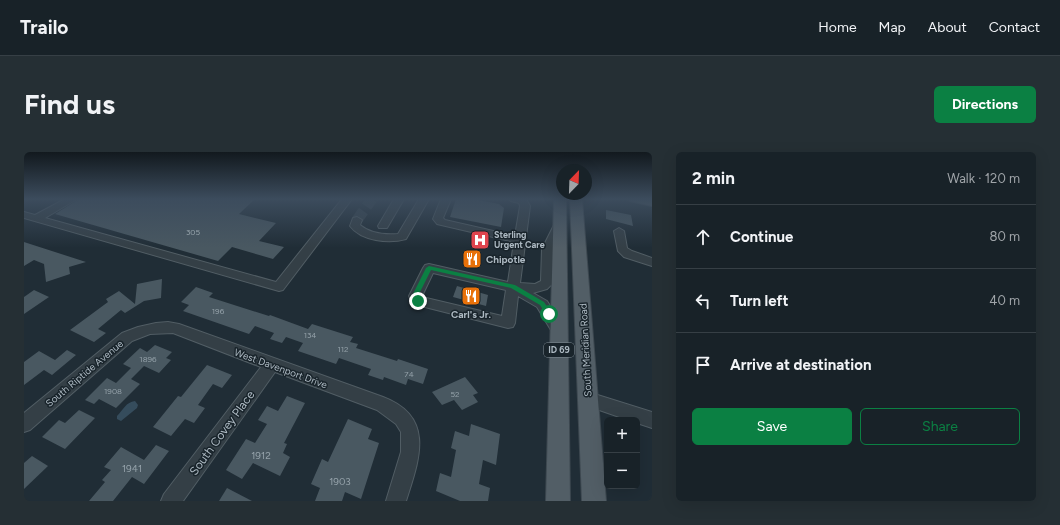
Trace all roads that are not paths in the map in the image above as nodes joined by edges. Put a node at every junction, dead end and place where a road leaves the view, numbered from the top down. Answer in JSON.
{"nodes":[{"id":1,"x":25,"y":215,"type":"edge"},
{"id":2,"x":41,"y":215,"type":"edge"},
{"id":3,"x":334,"y":215,"type":"edge"},
{"id":4,"x":390,"y":215,"type":"edge"},
{"id":5,"x":415,"y":215,"type":"edge"},
{"id":6,"x":439,"y":215,"type":"edge"},
{"id":7,"x":522,"y":215,"type":"edge"},
{"id":8,"x":559,"y":215,"type":"edge"},
{"id":9,"x":577,"y":215,"type":"edge"},
{"id":10,"x":36,"y":218,"type":"junction"},
{"id":11,"x":357,"y":220,"type":"dead end"},
{"id":12,"x":559,"y":225,"type":"junction"},
{"id":13,"x":383,"y":226,"type":"dead end"},
{"id":14,"x":619,"y":231,"type":"dead end"},
{"id":15,"x":519,"y":240,"type":"junction"},
{"id":16,"x":652,"y":262,"type":"edge"},
{"id":17,"x":513,"y":287,"type":"junction"},
{"id":18,"x":147,"y":329,"type":"joint"},
{"id":19,"x":559,"y":331,"type":"junction"},
{"id":20,"x":272,"y":364,"type":"junction"},
{"id":21,"x":588,"y":399,"type":"junction"},
{"id":22,"x":652,"y":420,"type":"edge"},
{"id":23,"x":24,"y":424,"type":"edge"},
{"id":24,"x":171,"y":501,"type":"edge"},
{"id":25,"x":396,"y":501,"type":"edge"},
{"id":26,"x":558,"y":501,"type":"edge"},
{"id":27,"x":594,"y":501,"type":"edge"}],
"edges":[{"from":1,"to":10,"type":"street"},
{"from":2,"to":10,"type":"street"},
{"from":3,"to":10,"type":"street"},
{"from":4,"to":13,"type":"street"},
{"from":5,"to":11,"type":"street"},
{"from":6,"to":15,"type":"street"},
{"from":7,"to":15,"type":"street"},
{"from":8,"to":12,"type":"main road","number":"ID 69"},
{"from":9,"to":21,"type":"main road","name":"South Meridian Road","number":"ID 69"},
{"from":12,"to":17,"type":"street"},
{"from":12,"to":19,"type":"main road","number":"ID 69"},
{"from":14,"to":16,"type":"street"},
{"from":15,"to":17,"type":"street"},
{"from":17,"to":17,"type":"street"},
{"from":17,"to":19,"type":"street"},
{"from":18,"to":20,"type":"street","name":"West Davenport Drive"},
{"from":18,"to":23,"type":"street","name":"South Riptide Avenue"},
{"from":19,"to":26,"type":"main road","number":"ID 69"},
{"from":20,"to":24,"type":"street","name":"South Covey Place"},
{"from":20,"to":25,"type":"street","name":"West Davenport Drive"},
{"from":21,"to":22,"type":"street"},
{"from":21,"to":27,"type":"main road","name":"South Meridian Road","number":"ID 69"}]}
